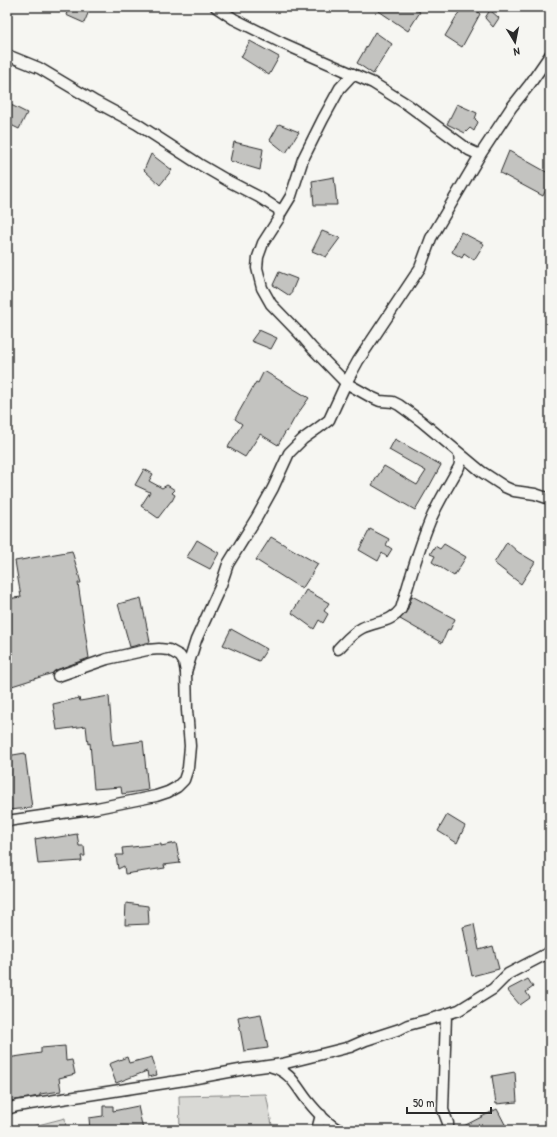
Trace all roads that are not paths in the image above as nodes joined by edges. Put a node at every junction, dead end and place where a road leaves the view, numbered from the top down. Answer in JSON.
{"nodes":[{"id":1,"x":216,"y":7,"type":"edge"},
{"id":2,"x":7,"y":55,"type":"edge"},
{"id":3,"x":550,"y":55,"type":"edge"},
{"id":4,"x":353,"y":74,"type":"junction"},
{"id":5,"x":480,"y":155,"type":"junction"},
{"id":6,"x":280,"y":214,"type":"junction"},
{"id":7,"x":346,"y":383,"type":"junction"},
{"id":8,"x":459,"y":454,"type":"junction"},
{"id":9,"x":550,"y":499,"type":"edge"},
{"id":10,"x":338,"y":650,"type":"dead end"},
{"id":11,"x":186,"y":672,"type":"junction"},
{"id":12,"x":58,"y":676,"type":"dead end"},
{"id":13,"x":7,"y":821,"type":"edge"},
{"id":14,"x":550,"y":952,"type":"edge"},
{"id":15,"x":446,"y":1015,"type":"junction"},
{"id":16,"x":267,"y":1066,"type":"junction"},
{"id":17,"x":7,"y":1109,"type":"edge"},
{"id":18,"x":321,"y":1115,"type":"junction"},
{"id":19,"x":317,"y":1130,"type":"edge"},
{"id":20,"x":339,"y":1130,"type":"edge"},
{"id":21,"x":448,"y":1130,"type":"edge"}],
"edges":[{"from":1,"to":4,"type":"street"},
{"from":2,"to":6,"type":"street"},
{"from":3,"to":5,"type":"street"},
{"from":4,"to":5,"type":"street"},
{"from":4,"to":6,"type":"street"},
{"from":5,"to":7,"type":"street"},
{"from":6,"to":7,"type":"street"},
{"from":7,"to":8,"type":"street"},
{"from":7,"to":11,"type":"street"},
{"from":8,"to":9,"type":"street"},
{"from":8,"to":10,"type":"street"},
{"from":11,"to":12,"type":"street"},
{"from":11,"to":13,"type":"street"},
{"from":14,"to":15,"type":"street"},
{"from":15,"to":16,"type":"street"},
{"from":15,"to":21,"type":"street"},
{"from":16,"to":17,"type":"street"},
{"from":16,"to":18,"type":"street"},
{"from":18,"to":19,"type":"street"},
{"from":18,"to":20,"type":"street"}]}
